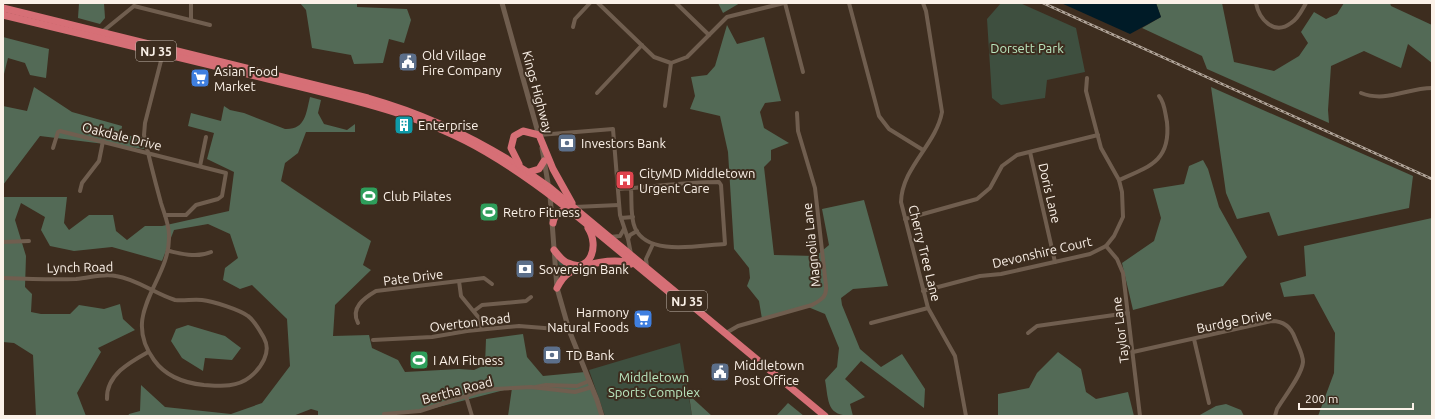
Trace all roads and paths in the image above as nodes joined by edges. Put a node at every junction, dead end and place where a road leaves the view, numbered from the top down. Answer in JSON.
{"nodes":[{"id":1,"x":191,"y":3,"type":"edge"},
{"id":2,"x":502,"y":3,"type":"edge"},
{"id":3,"x":590,"y":3,"type":"edge"},
{"id":4,"x":598,"y":3,"type":"edge"},
{"id":5,"x":676,"y":3,"type":"edge"},
{"id":6,"x":784,"y":3,"type":"edge"},
{"id":7,"x":849,"y":3,"type":"edge"},
{"id":8,"x":922,"y":3,"type":"edge"},
{"id":9,"x":1256,"y":3,"type":"edge"},
{"id":10,"x":1306,"y":3,"type":"edge"},
{"id":11,"x":134,"y":4,"type":"edge"},
{"id":12,"x":3,"y":8,"type":"edge"},
{"id":13,"x":3,"y":14,"type":"edge"},
{"id":14,"x":191,"y":20,"type":"junction"},
{"id":15,"x":210,"y":25,"type":"dead end"},
{"id":16,"x":573,"y":27,"type":"dead end"},
{"id":17,"x":102,"y":32,"type":"junction"},
{"id":18,"x":708,"y":35,"type":"junction"},
{"id":19,"x":642,"y":45,"type":"junction"},
{"id":20,"x":163,"y":53,"type":"junction"},
{"id":21,"x":671,"y":63,"type":"junction"},
{"id":22,"x":803,"y":72,"type":"dead end"},
{"id":23,"x":1087,"y":78,"type":"dead end"},
{"id":24,"x":1432,"y":88,"type":"edge"},
{"id":25,"x":597,"y":92,"type":"dead end"},
{"id":26,"x":1361,"y":94,"type":"dead end"},
{"id":27,"x":1159,"y":96,"type":"dead end"},
{"id":28,"x":666,"y":106,"type":"dead end"},
{"id":29,"x":797,"y":113,"type":"dead end"},
{"id":30,"x":1098,"y":134,"type":"junction"},
{"id":31,"x":539,"y":135,"type":"junction"},
{"id":32,"x":206,"y":137,"type":"dead end"},
{"id":33,"x":103,"y":141,"type":"junction"},
{"id":34,"x":53,"y":148,"type":"dead end"},
{"id":35,"x":923,"y":150,"type":"junction"},
{"id":36,"x":148,"y":152,"type":"junction"},
{"id":37,"x":1030,"y":152,"type":"junction"},
{"id":38,"x":544,"y":161,"type":"junction"},
{"id":39,"x":198,"y":166,"type":"junction"},
{"id":40,"x":521,"y":167,"type":"junction"},
{"id":41,"x":529,"y":172,"type":"junction"},
{"id":42,"x":1119,"y":180,"type":"junction"},
{"id":43,"x":631,"y":188,"type":"junction"},
{"id":44,"x":618,"y":189,"type":"junction"},
{"id":45,"x":80,"y":191,"type":"dead end"},
{"id":46,"x":549,"y":191,"type":"junction"},
{"id":47,"x":619,"y":205,"type":"junction"},
{"id":48,"x":572,"y":209,"type":"junction"},
{"id":49,"x":165,"y":215,"type":"junction"},
{"id":50,"x":633,"y":217,"type":"junction"},
{"id":51,"x":621,"y":218,"type":"junction"},
{"id":52,"x":905,"y":219,"type":"junction"},
{"id":53,"x":553,"y":223,"type":"junction"},
{"id":54,"x":585,"y":223,"type":"junction"},
{"id":55,"x":624,"y":228,"type":"junction"},
{"id":56,"x":636,"y":231,"type":"junction"},
{"id":57,"x":609,"y":236,"type":"junction"},
{"id":58,"x":628,"y":239,"type":"junction"},
{"id":59,"x":29,"y":241,"type":"dead end"},
{"id":60,"x":3,"y":242,"type":"edge"},
{"id":61,"x":653,"y":244,"type":"junction"},
{"id":62,"x":1106,"y":246,"type":"junction"},
{"id":63,"x":554,"y":250,"type":"junction"},
{"id":64,"x":169,"y":251,"type":"junction"},
{"id":65,"x":211,"y":252,"type":"dead end"},
{"id":66,"x":631,"y":254,"type":"junction"},
{"id":67,"x":1055,"y":262,"type":"junction"},
{"id":68,"x":639,"y":268,"type":"junction"},
{"id":69,"x":647,"y":268,"type":"junction"},
{"id":70,"x":3,"y":278,"type":"edge"},
{"id":71,"x":459,"y":282,"type":"junction"},
{"id":72,"x":492,"y":284,"type":"dead end"},
{"id":73,"x":557,"y":288,"type":"junction"},
{"id":74,"x":151,"y":290,"type":"junction"},
{"id":75,"x":923,"y":291,"type":"junction"},
{"id":76,"x":531,"y":297,"type":"dead end"},
{"id":77,"x":928,"y":308,"type":"junction"},
{"id":78,"x":474,"y":311,"type":"junction"},
{"id":79,"x":1128,"y":313,"type":"junction"},
{"id":80,"x":358,"y":323,"type":"dead end"},
{"id":81,"x":871,"y":323,"type":"dead end"},
{"id":82,"x":482,"y":329,"type":"junction"},
{"id":83,"x":569,"y":330,"type":"junction"},
{"id":84,"x":726,"y":333,"type":"junction"},
{"id":85,"x":1028,"y":333,"type":"dead end"},
{"id":86,"x":1194,"y":339,"type":"junction"},
{"id":87,"x":373,"y":340,"type":"dead end"},
{"id":88,"x":148,"y":352,"type":"junction"},
{"id":89,"x":1133,"y":352,"type":"junction"},
{"id":90,"x":590,"y":381,"type":"junction"},
{"id":91,"x":536,"y":387,"type":"junction"},
{"id":92,"x":592,"y":387,"type":"junction"},
{"id":93,"x":466,"y":396,"type":"junction"},
{"id":94,"x":106,"y":398,"type":"dead end"},
{"id":95,"x":1208,"y":403,"type":"dead end"},
{"id":96,"x":384,"y":414,"type":"dead end"},
{"id":97,"x":420,"y":414,"type":"edge"},
{"id":98,"x":472,"y":416,"type":"edge"},
{"id":99,"x":602,"y":416,"type":"edge"},
{"id":100,"x":818,"y":416,"type":"edge"},
{"id":101,"x":825,"y":416,"type":"edge"},
{"id":102,"x":966,"y":416,"type":"edge"},
{"id":103,"x":1140,"y":416,"type":"edge"},
{"id":104,"x":1275,"y":416,"type":"edge"}],
"edges":[{"from":1,"to":14,"type":"street"},
{"from":2,"to":31,"type":"street","name":"Kings Highway"},
{"from":3,"to":16,"type":"street"},
{"from":4,"to":19,"type":"street"},
{"from":5,"to":18,"type":"street"},
{"from":6,"to":18,"type":"street"},
{"from":6,"to":22,"type":"street"},
{"from":7,"to":35,"type":"street"},
{"from":8,"to":35,"type":"street","name":"Cherry Tree Lane"},
{"from":9,"to":10,"type":"street"},
{"from":11,"to":14,"type":"street"},
{"from":11,"to":17,"type":"street"},
{"from":12,"to":17,"type":"highway","number":"NJ 35"},
{"from":13,"to":20,"type":"highway","number":"NJ 35"},
{"from":14,"to":15,"type":"street"},
{"from":17,"to":40,"type":"highway","number":"NJ 35"},
{"from":18,"to":21,"type":"street"},
{"from":19,"to":21,"type":"street"},
{"from":19,"to":25,"type":"street"},
{"from":20,"to":36,"type":"street"},
{"from":20,"to":46,"type":"highway","number":"NJ 35"},
{"from":21,"to":28,"type":"street"},
{"from":23,"to":30,"type":"street","name":"Devonshire Court"},
{"from":24,"to":26,"type":"street"},
{"from":27,"to":42,"type":"street"},
{"from":29,"to":84,"type":"street","name":"Magnolia Lane"},
{"from":30,"to":37,"type":"street"},
{"from":30,"to":42,"type":"street","name":"Devonshire Court"},
{"from":31,"to":38,"type":"street","name":"Kings Highway"},
{"from":31,"to":40,"type":"highway"},
{"from":31,"to":44,"type":"street"},
{"from":31,"to":48,"type":"highway"},
{"from":32,"to":39,"type":"street"},
{"from":33,"to":34,"type":"street","name":"Oakdale Drive"},
{"from":33,"to":36,"type":"street","name":"Oakdale Drive"},
{"from":33,"to":45,"type":"street"},
{"from":35,"to":52,"type":"street","name":"Cherry Tree Lane"},
{"from":36,"to":39,"type":"street","name":"Oakdale Drive"},
{"from":36,"to":49,"type":"street"},
{"from":37,"to":52,"type":"street"},
{"from":37,"to":67,"type":"street","name":"Doris Lane"},
{"from":38,"to":41,"type":"highway"},
{"from":38,"to":46,"type":"street","name":"Kings Highway"},
{"from":39,"to":49,"type":"street","name":"Oakdale Drive"},
{"from":40,"to":41,"type":"highway","number":"NJ 35"},
{"from":41,"to":46,"type":"highway","number":"NJ 35"},
{"from":42,"to":62,"type":"street","name":"Devonshire Court"},
{"from":43,"to":44,"type":"street"},
{"from":43,"to":50,"type":"street"},
{"from":43,"to":61,"type":"street"},
{"from":44,"to":47,"type":"street"},
{"from":46,"to":48,"type":"highway","number":"NJ 35"},
{"from":46,"to":53,"type":"street","name":"Kings Highway"},
{"from":47,"to":48,"type":"street"},
{"from":47,"to":51,"type":"street"},
{"from":48,"to":53,"type":"highway"},
{"from":48,"to":54,"type":"highway","number":"NJ 35"},
{"from":48,"to":57,"type":"highway","number":"NJ 35"},
{"from":49,"to":64,"type":"street"},
{"from":50,"to":51,"type":"street"},
{"from":50,"to":56,"type":"street"},
{"from":51,"to":55,"type":"street"},
{"from":52,"to":75,"type":"street","name":"Cherry Tree Lane"},
{"from":53,"to":63,"type":"street"},
{"from":54,"to":63,"type":"highway"},
{"from":54,"to":68,"type":"highway","number":"NJ 35"},
{"from":55,"to":57,"type":"street"},
{"from":55,"to":58,"type":"street"},
{"from":56,"to":58,"type":"street"},
{"from":56,"to":61,"type":"street"},
{"from":57,"to":66,"type":"highway","number":"NJ 35"},
{"from":58,"to":66,"type":"street"},
{"from":59,"to":60,"type":"street"},
{"from":61,"to":69,"type":"street"},
{"from":62,"to":67,"type":"street","name":"Devonshire Court"},
{"from":62,"to":79,"type":"street","name":"Taylor Lane"},
{"from":63,"to":73,"type":"street"},
{"from":64,"to":65,"type":"street"},
{"from":64,"to":74,"type":"street"},
{"from":66,"to":69,"type":"highway","number":"NJ 35"},
{"from":67,"to":75,"type":"street","name":"Devonshire Court"},
{"from":68,"to":73,"type":"highway"},
{"from":68,"to":100,"type":"highway","number":"NJ 35"},
{"from":69,"to":84,"type":"highway","number":"NJ 35"},
{"from":70,"to":74,"type":"street","name":"Lynch Road"},
{"from":71,"to":72,"type":"street","name":"Pate Drive"},
{"from":71,"to":78,"type":"street"},
{"from":71,"to":80,"type":"street","name":"Pate Drive"},
{"from":73,"to":83,"type":"street"},
{"from":74,"to":88,"type":"street"},
{"from":74,"to":88,"type":"street","name":"Lynch Road"},
{"from":75,"to":77,"type":"street","name":"Cherry Tree Lane"},
{"from":76,"to":78,"type":"street"},
{"from":77,"to":81,"type":"street"},
{"from":77,"to":102,"type":"street","name":"Cherry Tree Lane"},
{"from":78,"to":82,"type":"street"},
{"from":79,"to":85,"type":"street"},
{"from":79,"to":89,"type":"street","name":"Taylor Lane"},
{"from":82,"to":83,"type":"street","name":"Overton Road"},
{"from":82,"to":87,"type":"street","name":"Overton Road"},
{"from":83,"to":90,"type":"street"},
{"from":84,"to":101,"type":"highway","number":"NJ 35"},
{"from":86,"to":89,"type":"street","name":"Burdge Drive"},
{"from":86,"to":95,"type":"street"},
{"from":86,"to":104,"type":"street","name":"Burdge Drive"},
{"from":88,"to":94,"type":"street"},
{"from":89,"to":103,"type":"street","name":"Taylor Lane"},
{"from":90,"to":91,"type":"street","name":"Bertha Road"},
{"from":90,"to":92,"type":"street"},
{"from":91,"to":92,"type":"street","name":"Bertha Road"},
{"from":91,"to":93,"type":"street","name":"Bertha Road"},
{"from":92,"to":99,"type":"street"},
{"from":93,"to":97,"type":"street","name":"Bertha Road"},
{"from":93,"to":98,"type":"street"},
{"from":96,"to":97,"type":"street","name":"Bertha Road"}]}
